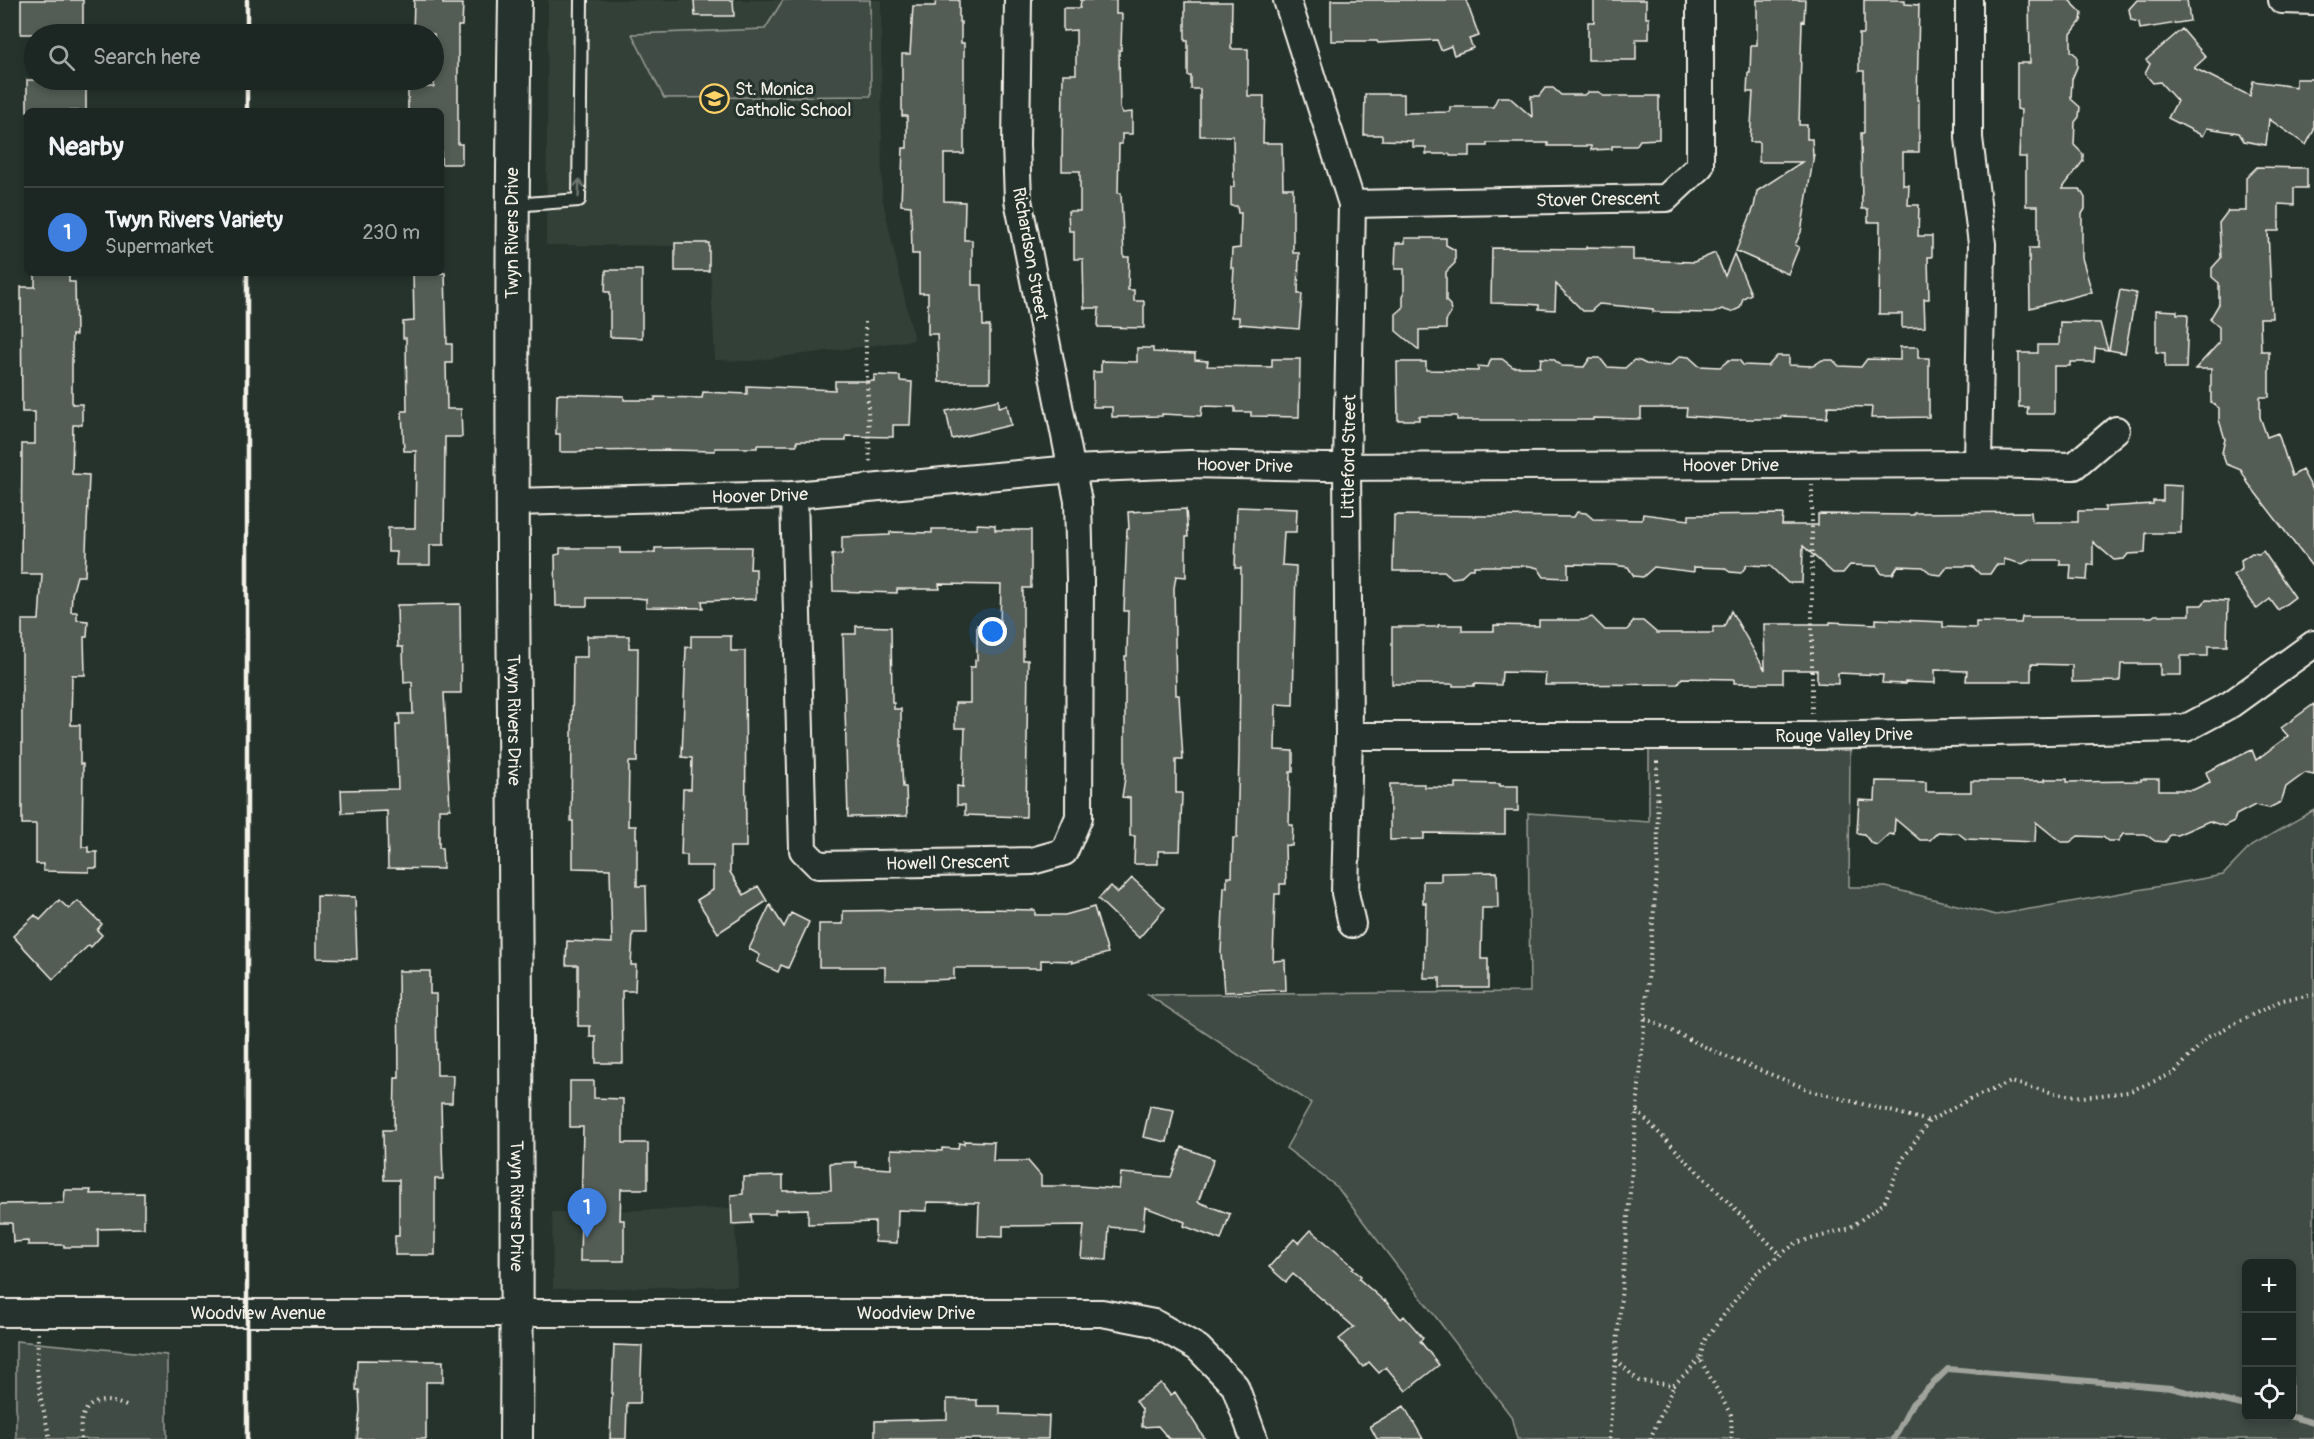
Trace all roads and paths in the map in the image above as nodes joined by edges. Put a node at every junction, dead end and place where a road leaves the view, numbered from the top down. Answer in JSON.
{"nodes":[{"id":1,"x":515,"y":0,"type":"edge"},
{"id":2,"x":581,"y":0,"type":"edge"},
{"id":3,"x":1018,"y":0,"type":"edge"},
{"id":4,"x":1287,"y":0,"type":"edge"},
{"id":5,"x":1700,"y":0,"type":"edge"},
{"id":6,"x":1969,"y":0,"type":"edge"},
{"id":7,"x":2282,"y":0,"type":"edge"},
{"id":8,"x":2314,"y":1,"type":"edge"},
{"id":9,"x":1352,"y":204,"type":"junction"},
{"id":10,"x":512,"y":205,"type":"junction"},
{"id":11,"x":865,"y":322,"type":"dead end"},
{"id":12,"x":2116,"y":430,"type":"dead end"},
{"id":13,"x":1978,"y":464,"type":"junction"},
{"id":14,"x":1347,"y":466,"type":"junction"},
{"id":15,"x":1812,"y":466,"type":"junction"},
{"id":16,"x":1072,"y":469,"type":"junction"},
{"id":17,"x":871,"y":486,"type":"junction"},
{"id":18,"x":794,"y":495,"type":"junction"},
{"id":19,"x":512,"y":502,"type":"junction"},
{"id":20,"x":2314,"y":644,"type":"edge"},
{"id":21,"x":1349,"y":736,"type":"junction"},
{"id":22,"x":1657,"y":736,"type":"junction"},
{"id":23,"x":1812,"y":736,"type":"junction"},
{"id":24,"x":1352,"y":924,"type":"dead end"},
{"id":25,"x":2314,"y":995,"type":"edge"},
{"id":26,"x":1645,"y":1018,"type":"junction"},
{"id":27,"x":1637,"y":1111,"type":"junction"},
{"id":28,"x":1929,"y":1121,"type":"junction"},
{"id":29,"x":1780,"y":1254,"type":"junction"},
{"id":30,"x":517,"y":1311,"type":"junction"},
{"id":31,"x":0,"y":1313,"type":"edge"},
{"id":32,"x":38,"y":1313,"type":"junction"},
{"id":33,"x":1701,"y":1359,"type":"junction"},
{"id":34,"x":1616,"y":1360,"type":"junction"},
{"id":35,"x":1674,"y":1385,"type":"junction"},
{"id":36,"x":126,"y":1406,"type":"dead end"},
{"id":37,"x":50,"y":1439,"type":"edge"},
{"id":38,"x":81,"y":1439,"type":"edge"},
{"id":39,"x":516,"y":1439,"type":"edge"},
{"id":40,"x":1254,"y":1439,"type":"edge"},
{"id":41,"x":1609,"y":1439,"type":"edge"},
{"id":42,"x":1650,"y":1439,"type":"edge"},
{"id":43,"x":1732,"y":1439,"type":"edge"}],
"edges":[{"from":1,"to":10,"type":"street","name":"Twyn Rivers Drive"},
{"from":10,"to":2,"type":"lane","one_way":true},
{"from":3,"to":16,"type":"street","name":"Richardson Street"},
{"from":4,"to":9,"type":"street","name":"Littleford Street"},
{"from":5,"to":9,"type":"street","name":"Stover Crescent"},
{"from":6,"to":13,"type":"street"},
{"from":7,"to":8,"type":"street"},
{"from":9,"to":14,"type":"street","name":"Littleford Street"},
{"from":10,"to":19,"type":"street","name":"Twyn Rivers Drive"},
{"from":11,"to":17,"type":"path"},
{"from":12,"to":13,"type":"street","name":"Hoover Drive"},
{"from":13,"to":15,"type":"street","name":"Hoover Drive"},
{"from":14,"to":15,"type":"street","name":"Hoover Drive"},
{"from":14,"to":16,"type":"street","name":"Hoover Drive"},
{"from":14,"to":21,"type":"street","name":"Littleford Street"},
{"from":15,"to":23,"type":"path"},
{"from":16,"to":17,"type":"street","name":"Hoover Drive"},
{"from":16,"to":18,"type":"street","name":"Howell Crescent"},
{"from":17,"to":18,"type":"street","name":"Hoover Drive"},
{"from":18,"to":19,"type":"street","name":"Hoover Drive"},
{"from":19,"to":30,"type":"street","name":"Twyn Rivers Drive"},
{"from":20,"to":23,"type":"street","name":"Rouge Valley Drive"},
{"from":21,"to":22,"type":"street","name":"Rouge Valley Drive"},
{"from":21,"to":24,"type":"street","name":"Littleford Street"},
{"from":22,"to":23,"type":"street","name":"Rouge Valley Drive"},
{"from":22,"to":26,"type":"path"},
{"from":25,"to":28,"type":"path"},
{"from":26,"to":27,"type":"path"},
{"from":26,"to":28,"type":"path"},
{"from":27,"to":29,"type":"path"},
{"from":27,"to":34,"type":"path"},
{"from":28,"to":29,"type":"path"},
{"from":29,"to":33,"type":"path"},
{"from":30,"to":32,"type":"street","name":"Woodview Avenue"},
{"from":30,"to":39,"type":"street","name":"Twyn Rivers Drive"},
{"from":30,"to":40,"type":"street","name":"Woodview Drive"},
{"from":31,"to":32,"type":"street","name":"Woodview Avenue"},
{"from":32,"to":37,"type":"path"},
{"from":33,"to":35,"type":"path"},
{"from":33,"to":43,"type":"path"},
{"from":34,"to":35,"type":"path"},
{"from":34,"to":41,"type":"path"},
{"from":35,"to":42,"type":"path"},
{"from":36,"to":38,"type":"path"}]}
